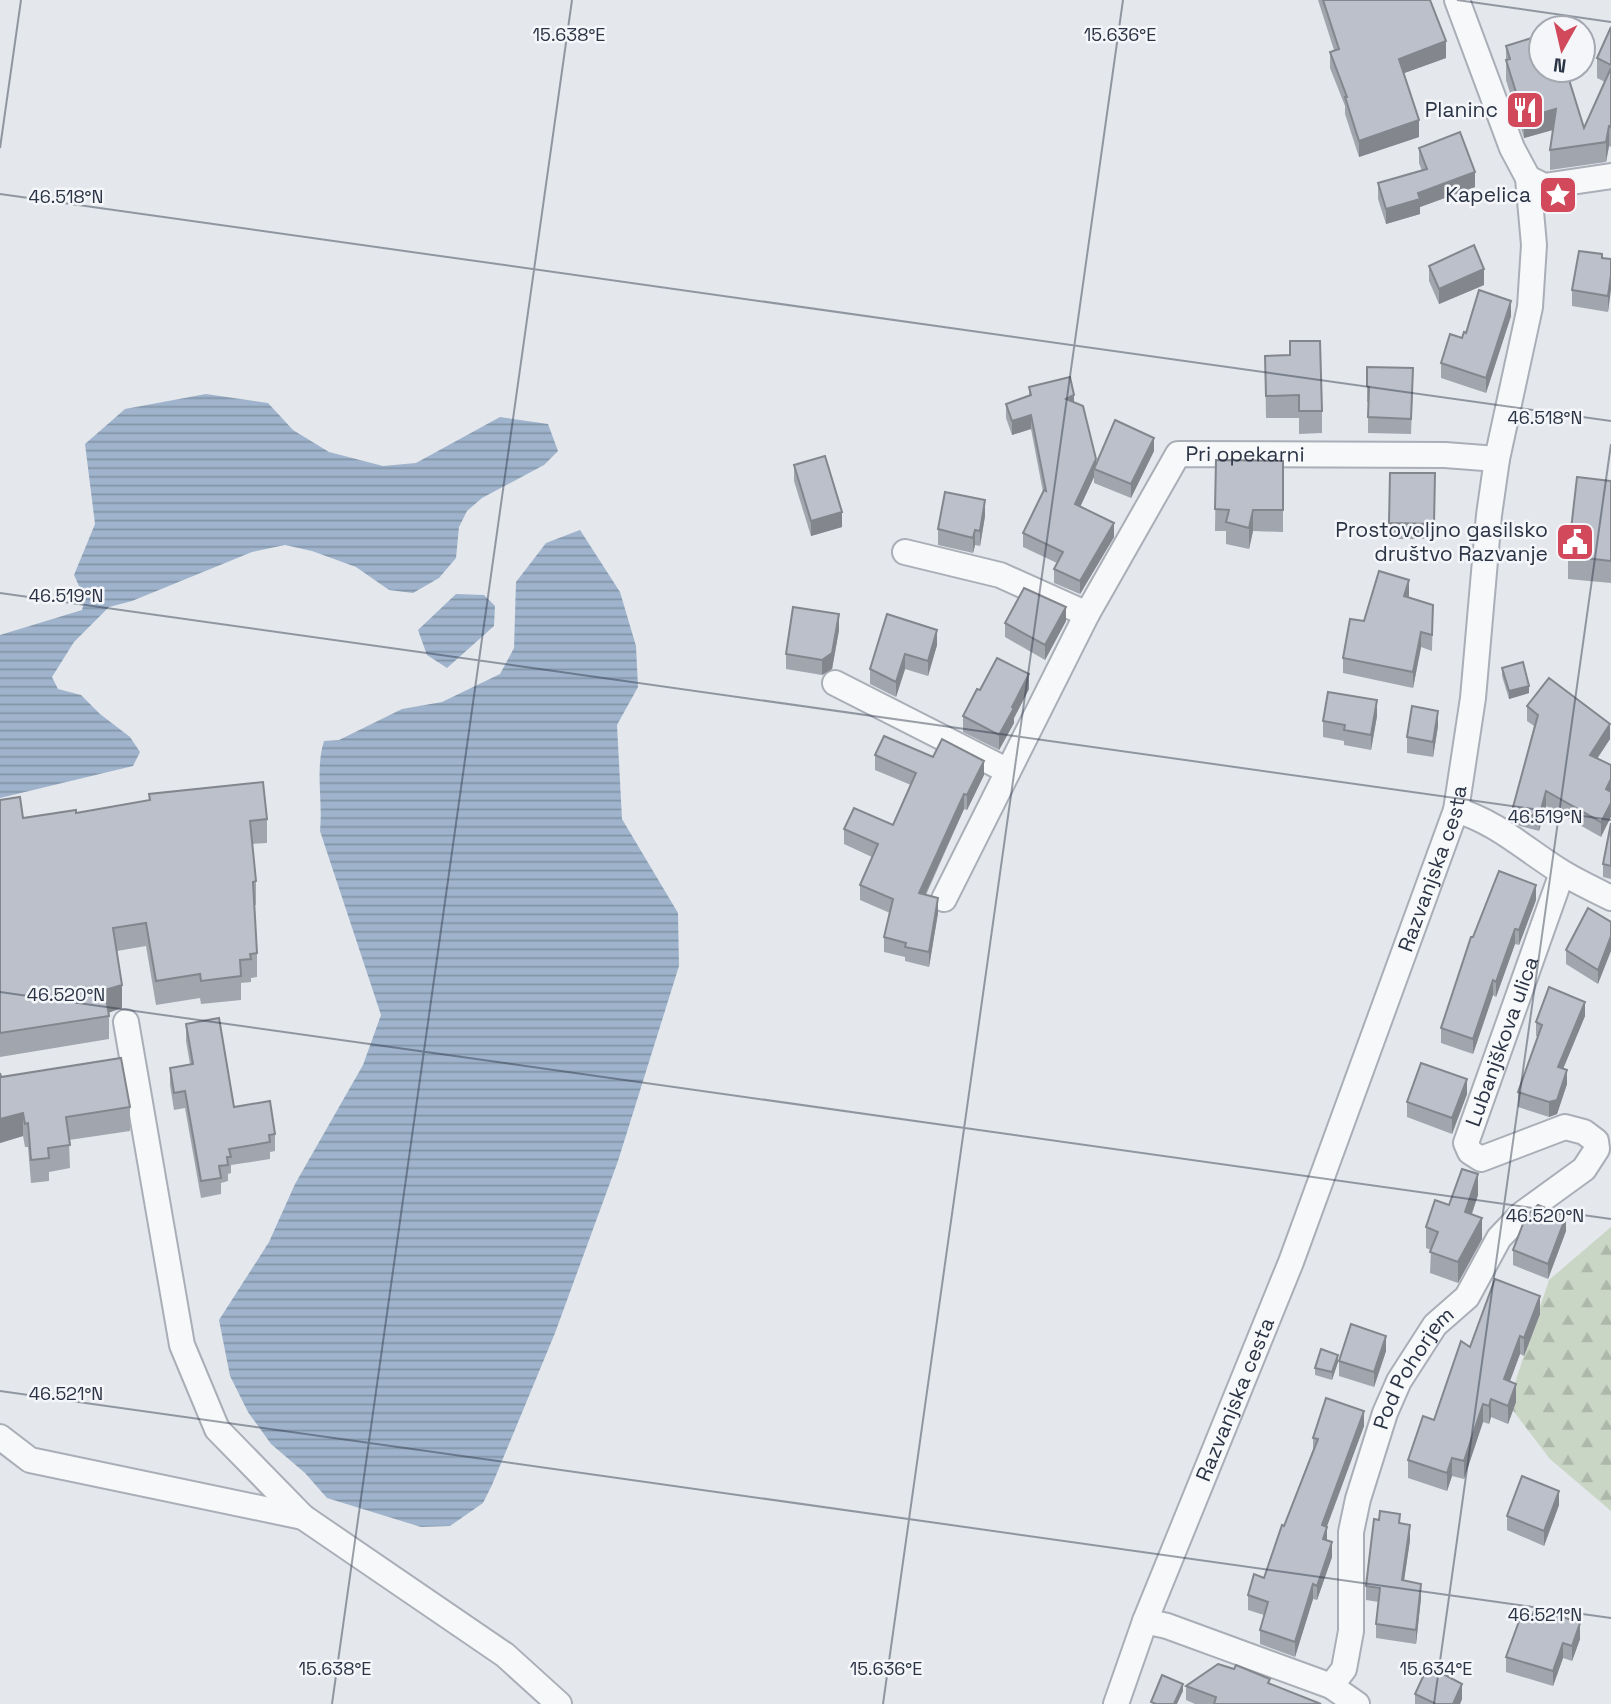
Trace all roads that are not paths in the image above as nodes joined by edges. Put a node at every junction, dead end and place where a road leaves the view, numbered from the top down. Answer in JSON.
{"nodes":[{"id":1,"x":1457,"y":0,"type":"edge"},
{"id":2,"x":1611,"y":176,"type":"edge"},
{"id":3,"x":1536,"y":182,"type":"junction"},
{"id":4,"x":1497,"y":459,"type":"junction"},
{"id":5,"x":905,"y":552,"type":"dead end"},
{"id":6,"x":1087,"y":614,"type":"junction"},
{"id":7,"x":835,"y":683,"type":"dead end"},
{"id":8,"x":1009,"y":771,"type":"junction"},
{"id":9,"x":1456,"y":810,"type":"junction"},
{"id":10,"x":1562,"y":873,"type":"junction"},
{"id":11,"x":1611,"y":898,"type":"edge"},
{"id":12,"x":944,"y":899,"type":"dead end"},
{"id":13,"x":126,"y":1022,"type":"dead end"},
{"id":14,"x":1565,"y":1127,"type":"joint"},
{"id":15,"x":0,"y":1437,"type":"edge"},
{"id":16,"x":303,"y":1517,"type":"junction"},
{"id":17,"x":1145,"y":1621,"type":"junction"},
{"id":18,"x":1331,"y":1686,"type":"junction"},
{"id":19,"x":559,"y":1704,"type":"edge"},
{"id":20,"x":1116,"y":1704,"type":"edge"},
{"id":21,"x":1357,"y":1704,"type":"edge"}],
"edges":[{"from":1,"to":3,"type":"street","name":"Razvanjska cesta"},
{"from":2,"to":3,"type":"street"},
{"from":3,"to":4,"type":"street","name":"Razvanjska cesta"},
{"from":4,"to":6,"type":"street","name":"Pri opekarni"},
{"from":4,"to":9,"type":"street","name":"Razvanjska cesta"},
{"from":5,"to":6,"type":"street"},
{"from":6,"to":8,"type":"street","name":"Pri opekarni"},
{"from":7,"to":8,"type":"street"},
{"from":8,"to":12,"type":"street","name":"Pri opekarni"},
{"from":9,"to":10,"type":"street"},
{"from":9,"to":17,"type":"street","name":"Razvanjska cesta"},
{"from":10,"to":11,"type":"street"},
{"from":10,"to":14,"type":"street","name":"Lubanjškova ulica"},
{"from":13,"to":16,"type":"street"},
{"from":14,"to":18,"type":"street","name":"Pod Pohorjem"},
{"from":15,"to":16,"type":"street"},
{"from":16,"to":19,"type":"street"},
{"from":17,"to":18,"type":"street"},
{"from":17,"to":20,"type":"street","name":"Razvanjska cesta"},
{"from":18,"to":21,"type":"street"}]}
